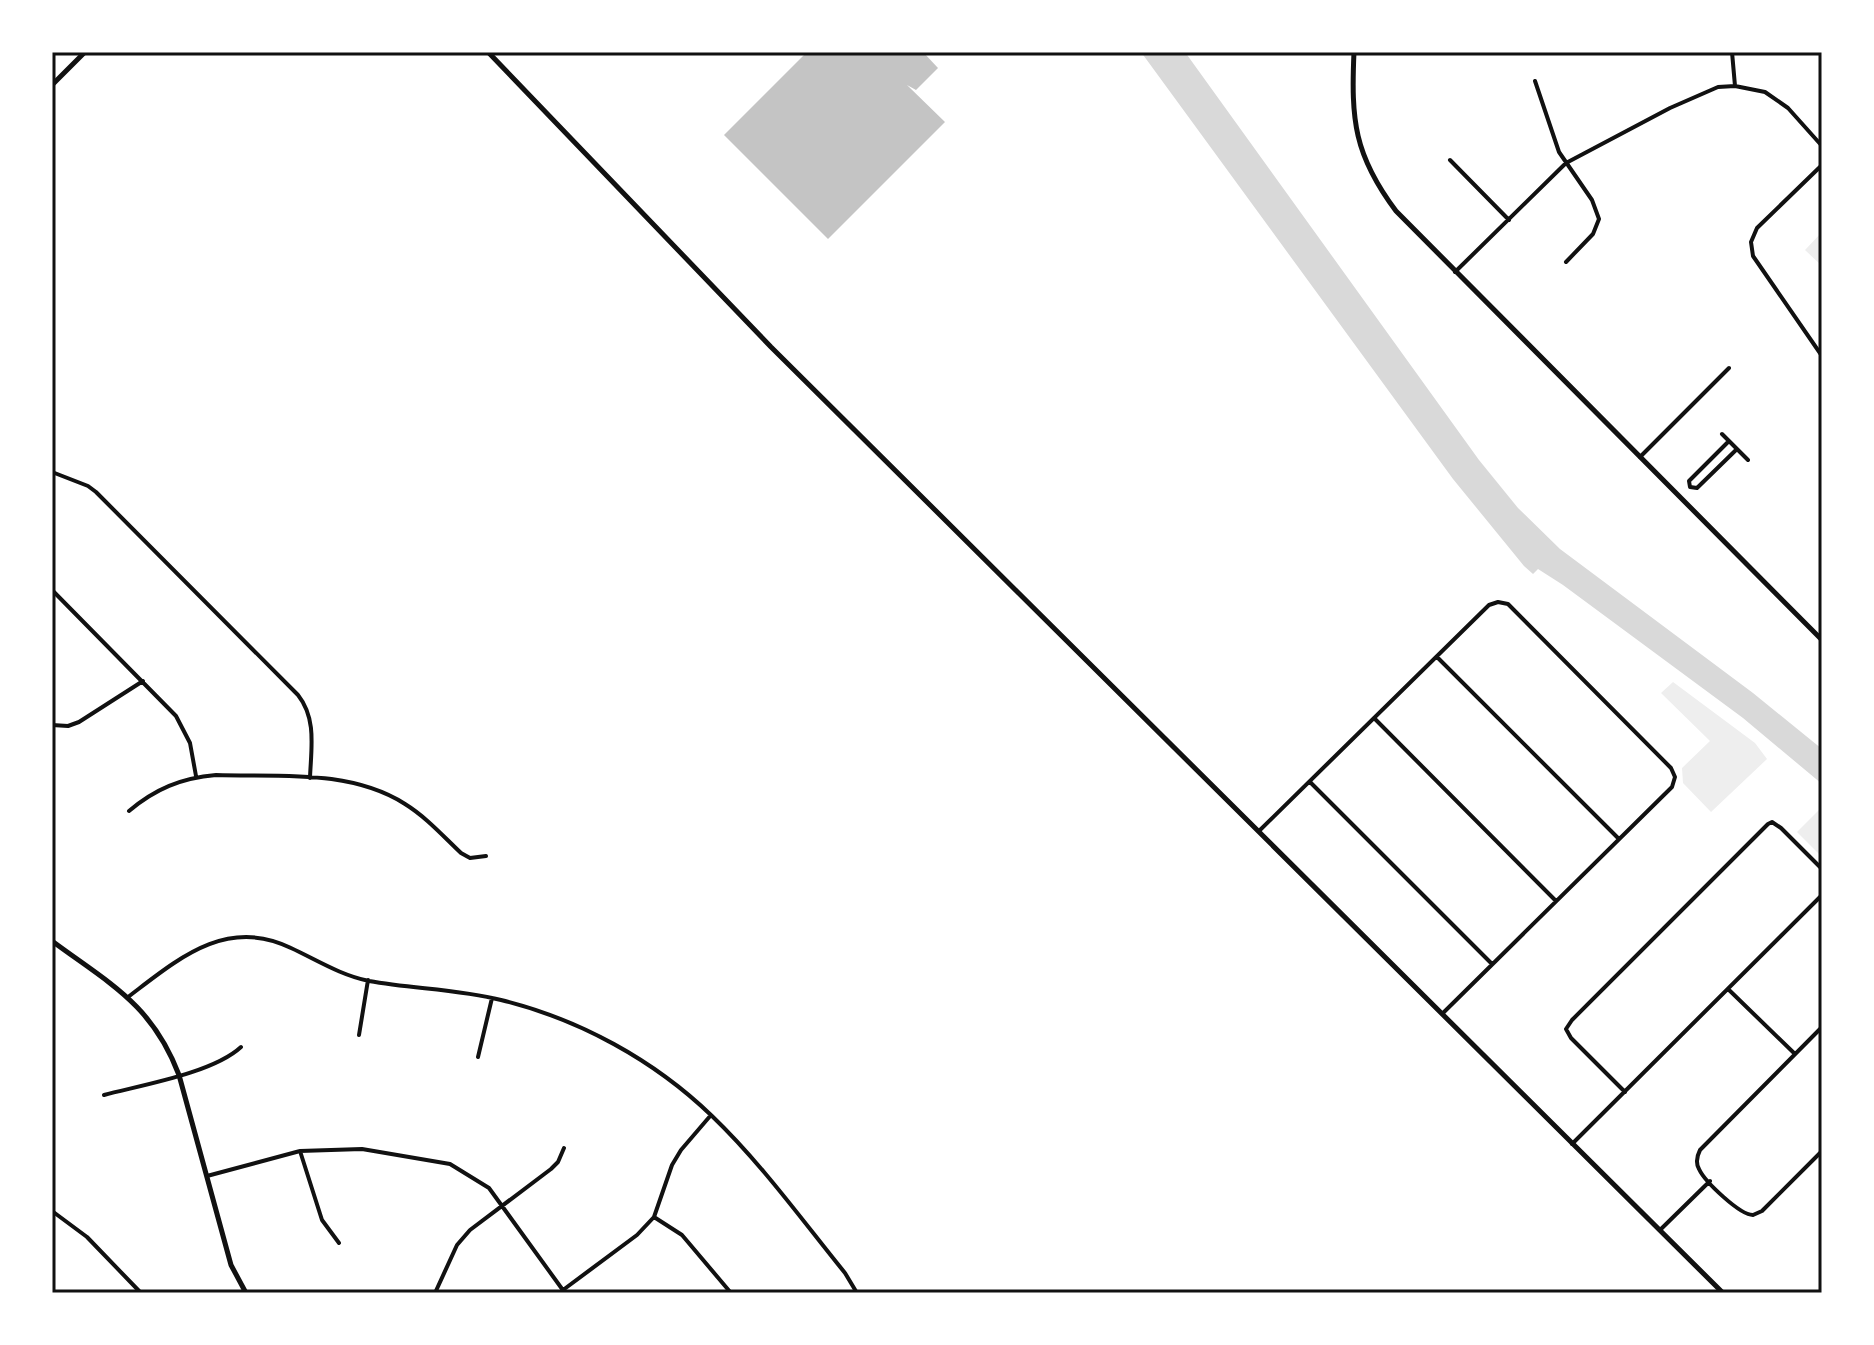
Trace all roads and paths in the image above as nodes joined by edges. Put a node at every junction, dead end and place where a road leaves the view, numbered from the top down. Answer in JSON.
{"nodes":[{"id":1,"x":85,"y":52,"type":"edge"},
{"id":2,"x":488,"y":52,"type":"edge"},
{"id":3,"x":1354,"y":52,"type":"edge"},
{"id":4,"x":1732,"y":52,"type":"edge"},
{"id":5,"x":1535,"y":81,"type":"dead end"},
{"id":6,"x":52,"y":85,"type":"edge"},
{"id":7,"x":1735,"y":86,"type":"junction"},
{"id":8,"x":1822,"y":146,"type":"edge"},
{"id":9,"x":1450,"y":160,"type":"dead end"},
{"id":10,"x":1566,"y":163,"type":"junction"},
{"id":11,"x":1822,"y":165,"type":"edge"},
{"id":12,"x":1509,"y":220,"type":"junction"},
{"id":13,"x":1566,"y":262,"type":"dead end"},
{"id":14,"x":1455,"y":272,"type":"junction"},
{"id":15,"x":1822,"y":356,"type":"edge"},
{"id":16,"x":1729,"y":368,"type":"dead end"},
{"id":17,"x":1722,"y":434,"type":"dead end"},
{"id":18,"x":1729,"y":441,"type":"junction"},
{"id":19,"x":1737,"y":449,"type":"junction"},
{"id":20,"x":1639,"y":457,"type":"junction"},
{"id":21,"x":1748,"y":460,"type":"dead end"},
{"id":22,"x":52,"y":472,"type":"edge"},
{"id":23,"x":1690,"y":487,"type":"junction"},
{"id":24,"x":1680,"y":498,"type":"junction"},
{"id":25,"x":52,"y":590,"type":"edge"},
{"id":26,"x":1822,"y":640,"type":"edge"},
{"id":27,"x":1437,"y":657,"type":"junction"},
{"id":28,"x":143,"y":681,"type":"junction"},
{"id":29,"x":1374,"y":718,"type":"junction"},
{"id":30,"x":52,"y":725,"type":"edge"},
{"id":31,"x":196,"y":776,"type":"junction"},
{"id":32,"x":310,"y":778,"type":"junction"},
{"id":33,"x":1309,"y":782,"type":"junction"},
{"id":34,"x":129,"y":811,"type":"dead end"},
{"id":35,"x":1259,"y":831,"type":"junction"},
{"id":36,"x":1619,"y":839,"type":"junction"},
{"id":37,"x":486,"y":856,"type":"dead end"},
{"id":38,"x":1822,"y":869,"type":"edge"},
{"id":39,"x":1822,"y":895,"type":"edge"},
{"id":40,"x":1556,"y":901,"type":"junction"},
{"id":41,"x":52,"y":941,"type":"edge"},
{"id":42,"x":1492,"y":964,"type":"junction"},
{"id":43,"x":368,"y":980,"type":"junction"},
{"id":44,"x":1728,"y":989,"type":"junction"},
{"id":45,"x":128,"y":997,"type":"junction"},
{"id":46,"x":492,"y":998,"type":"junction"},
{"id":47,"x":1443,"y":1013,"type":"junction"},
{"id":48,"x":1822,"y":1027,"type":"edge"},
{"id":49,"x":359,"y":1035,"type":"dead end"},
{"id":50,"x":241,"y":1047,"type":"dead end"},
{"id":51,"x":1795,"y":1054,"type":"junction"},
{"id":52,"x":478,"y":1057,"type":"dead end"},
{"id":53,"x":179,"y":1075,"type":"junction"},
{"id":54,"x":1625,"y":1092,"type":"junction"},
{"id":55,"x":104,"y":1095,"type":"dead end"},
{"id":56,"x":711,"y":1115,"type":"junction"},
{"id":57,"x":1572,"y":1144,"type":"junction"},
{"id":58,"x":564,"y":1148,"type":"dead end"},
{"id":59,"x":300,"y":1151,"type":"junction"},
{"id":60,"x":1822,"y":1151,"type":"edge"},
{"id":61,"x":207,"y":1176,"type":"junction"},
{"id":62,"x":1710,"y":1181,"type":"junction"},
{"id":63,"x":502,"y":1204,"type":"junction"},
{"id":64,"x":52,"y":1211,"type":"edge"},
{"id":65,"x":654,"y":1217,"type":"junction"},
{"id":66,"x":1659,"y":1230,"type":"junction"},
{"id":67,"x":339,"y":1243,"type":"dead end"},
{"id":68,"x":564,"y":1292,"type":"edge"},
{"id":69,"x":728,"y":1292,"type":"edge"},
{"id":70,"x":141,"y":1293,"type":"edge"},
{"id":71,"x":246,"y":1293,"type":"edge"},
{"id":72,"x":435,"y":1293,"type":"edge"},
{"id":73,"x":857,"y":1293,"type":"edge"},
{"id":74,"x":1723,"y":1293,"type":"edge"}],
"edges":[{"from":1,"to":6,"type":"street"},
{"from":2,"to":35,"type":"street"},
{"from":3,"to":14,"type":"street"},
{"from":4,"to":7,"type":"street"},
{"from":5,"to":10,"type":"street"},
{"from":7,"to":8,"type":"street"},
{"from":7,"to":10,"type":"street"},
{"from":9,"to":12,"type":"street"},
{"from":10,"to":12,"type":"street"},
{"from":10,"to":13,"type":"street"},
{"from":11,"to":15,"type":"street"},
{"from":12,"to":14,"type":"street"},
{"from":14,"to":20,"type":"street"},
{"from":16,"to":20,"type":"street"},
{"from":17,"to":18,"type":"street"},
{"from":18,"to":19,"type":"street"},
{"from":18,"to":23,"type":"street"},
{"from":19,"to":21,"type":"street"},
{"from":19,"to":23,"type":"street"},
{"from":20,"to":24,"type":"street"},
{"from":22,"to":32,"type":"street"},
{"from":23,"to":24,"type":"street"},
{"from":24,"to":26,"type":"street"},
{"from":25,"to":28,"type":"street"},
{"from":27,"to":29,"type":"street"},
{"from":27,"to":36,"type":"street"},
{"from":27,"to":36,"type":"street"},
{"from":28,"to":30,"type":"street"},
{"from":28,"to":31,"type":"street"},
{"from":29,"to":33,"type":"street"},
{"from":29,"to":40,"type":"street"},
{"from":31,"to":32,"type":"street"},
{"from":31,"to":34,"type":"street"},
{"from":32,"to":37,"type":"street"},
{"from":33,"to":35,"type":"street"},
{"from":33,"to":42,"type":"street"},
{"from":35,"to":47,"type":"street"},
{"from":36,"to":40,"type":"street"},
{"from":38,"to":54,"type":"street"},
{"from":39,"to":44,"type":"street"},
{"from":40,"to":42,"type":"street"},
{"from":41,"to":45,"type":"street"},
{"from":42,"to":47,"type":"street"},
{"from":43,"to":45,"type":"street"},
{"from":43,"to":46,"type":"street"},
{"from":43,"to":49,"type":"street"},
{"from":44,"to":51,"type":"street"},
{"from":44,"to":54,"type":"street"},
{"from":45,"to":53,"type":"street"},
{"from":46,"to":52,"type":"street"},
{"from":46,"to":56,"type":"street"},
{"from":47,"to":57,"type":"street"},
{"from":48,"to":51,"type":"street"},
{"from":50,"to":53,"type":"street"},
{"from":51,"to":62,"type":"street"},
{"from":53,"to":55,"type":"street"},
{"from":53,"to":61,"type":"street"},
{"from":54,"to":57,"type":"street"},
{"from":56,"to":65,"type":"street"},
{"from":56,"to":73,"type":"street"},
{"from":57,"to":66,"type":"street"},
{"from":58,"to":63,"type":"street"},
{"from":59,"to":61,"type":"street"},
{"from":59,"to":63,"type":"street"},
{"from":59,"to":67,"type":"street"},
{"from":60,"to":62,"type":"street"},
{"from":61,"to":71,"type":"street"},
{"from":62,"to":66,"type":"street"},
{"from":63,"to":68,"type":"street"},
{"from":63,"to":72,"type":"street"},
{"from":64,"to":70,"type":"street"},
{"from":65,"to":68,"type":"street"},
{"from":65,"to":69,"type":"street"},
{"from":66,"to":74,"type":"street"}]}
